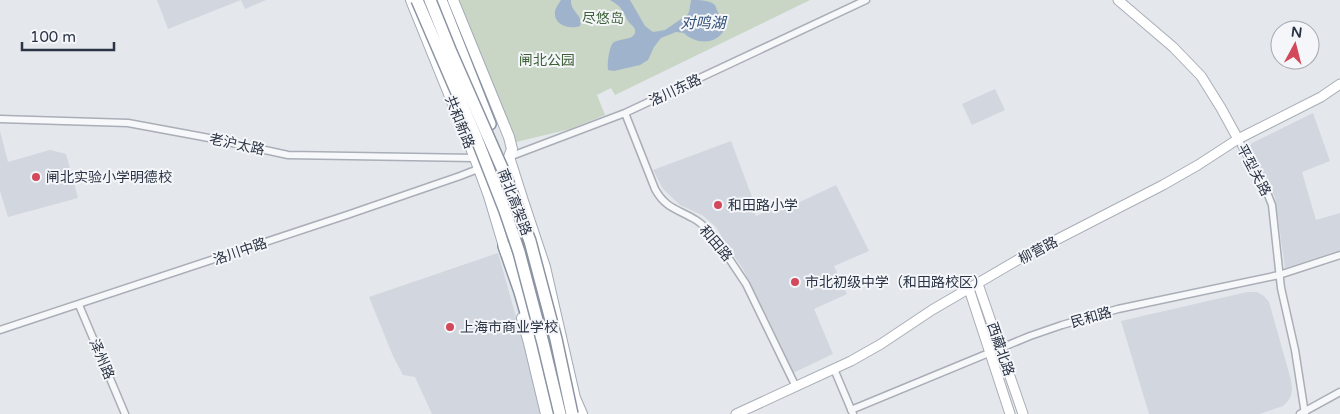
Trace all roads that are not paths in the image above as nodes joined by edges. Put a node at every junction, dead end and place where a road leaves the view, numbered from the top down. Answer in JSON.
{"nodes":[{"id":1,"x":411,"y":0,"type":"edge"},
{"id":2,"x":417,"y":0,"type":"edge"},
{"id":3,"x":430,"y":0,"type":"edge"},
{"id":4,"x":434,"y":0,"type":"edge"},
{"id":5,"x":441,"y":0,"type":"edge"},
{"id":6,"x":453,"y":0,"type":"edge"},
{"id":7,"x":866,"y":0,"type":"edge"},
{"id":8,"x":1118,"y":0,"type":"edge"},
{"id":9,"x":1340,"y":84,"type":"edge"},
{"id":10,"x":625,"y":113,"type":"junction"},
{"id":11,"x":0,"y":120,"type":"edge"},
{"id":12,"x":1238,"y":139,"type":"junction"},
{"id":13,"x":475,"y":158,"type":"junction"},
{"id":14,"x":509,"y":158,"type":"junction"},
{"id":15,"x":479,"y":169,"type":"junction"},
{"id":16,"x":506,"y":177,"type":"junction"},
{"id":17,"x":504,"y":246,"type":"junction"},
{"id":18,"x":1340,"y":255,"type":"edge"},
{"id":19,"x":1279,"y":275,"type":"junction"},
{"id":20,"x":978,"y":284,"type":"junction"},
{"id":21,"x":969,"y":289,"type":"junction"},
{"id":22,"x":79,"y":305,"type":"junction"},
{"id":23,"x":0,"y":330,"type":"edge"},
{"id":24,"x":1001,"y":349,"type":"junction"},
{"id":25,"x":990,"y":354,"type":"junction"},
{"id":26,"x":834,"y":370,"type":"junction"},
{"id":27,"x":796,"y":387,"type":"junction"},
{"id":28,"x":1340,"y":392,"type":"edge"},
{"id":29,"x":575,"y":398,"type":"junction"},
{"id":30,"x":852,"y":412,"type":"edge"},
{"id":31,"x":125,"y":414,"type":"edge"},
{"id":32,"x":546,"y":414,"type":"edge"},
{"id":33,"x":552,"y":414,"type":"edge"},
{"id":34,"x":555,"y":414,"type":"edge"},
{"id":35,"x":560,"y":414,"type":"edge"},
{"id":36,"x":572,"y":414,"type":"edge"},
{"id":37,"x":577,"y":414,"type":"edge"},
{"id":38,"x":582,"y":414,"type":"edge"},
{"id":39,"x":736,"y":414,"type":"edge"},
{"id":40,"x":1010,"y":414,"type":"edge"},
{"id":41,"x":1023,"y":414,"type":"edge"},
{"id":42,"x":1303,"y":414,"type":"edge"}],
"edges":[{"from":1,"to":13,"type":"main road","name":"共和新路"},
{"from":2,"to":35,"type":"highway","name":"南北高架路","bridge":true},
{"from":3,"to":16,"type":"highway","name":"南北高架路","bridge":true},
{"from":4,"to":14,"type":"main road","name":"共和新路"},
{"from":5,"to":16,"type":"highway","bridge":true},
{"from":6,"to":14,"type":"main road","name":"共和新路"},
{"from":7,"to":10,"type":"street","name":"洛川东路"},
{"from":8,"to":12,"type":"main road","name":"平型关路"},
{"from":9,"to":12,"type":"main road","name":"柳营路"},
{"from":10,"to":14,"type":"street","name":"洛川东路"},
{"from":10,"to":27,"type":"street","name":"和田路"},
{"from":11,"to":13,"type":"street","name":"老沪太路"},
{"from":12,"to":19,"type":"street","name":"平型关路"},
{"from":12,"to":20,"type":"main road","name":"柳营路"},
{"from":13,"to":15,"type":"main road","name":"共和新路"},
{"from":14,"to":15,"type":"street","name":"洛川东路"},
{"from":14,"to":29,"type":"main road","name":"共和新路"},
{"from":15,"to":17,"type":"main road","name":"共和新路"},
{"from":15,"to":22,"type":"street","name":"洛川中路"},
{"from":16,"to":36,"type":"highway","name":"南北高架路","bridge":true},
{"from":17,"to":32,"type":"main road","name":"共和新路"},
{"from":17,"to":33,"type":"highway"},
{"from":17,"to":34,"type":"main road","name":"共和新路"},
{"from":18,"to":19,"type":"street","name":"民和路"},
{"from":19,"to":24,"type":"street","name":"民和路"},
{"from":19,"to":42,"type":"street","name":"平型关路"},
{"from":20,"to":21,"type":"main road","name":"柳营路"},
{"from":20,"to":24,"type":"main road","name":"西藏北路"},
{"from":21,"to":25,"type":"main road","name":"西藏北路"},
{"from":21,"to":26,"type":"main road","name":"柳营路"},
{"from":22,"to":23,"type":"street","name":"洛川中路"},
{"from":22,"to":31,"type":"street","name":"泽州路"},
{"from":24,"to":25,"type":"street","name":"民和路"},
{"from":24,"to":41,"type":"main road","name":"西藏北路"},
{"from":25,"to":30,"type":"street","name":"民和路"},
{"from":25,"to":40,"type":"main road","name":"西藏北路"},
{"from":26,"to":27,"type":"main road","name":"柳营路"},
{"from":26,"to":30,"type":"street"},
{"from":27,"to":39,"type":"main road","name":"柳营路"},
{"from":28,"to":42,"type":"street"},
{"from":29,"to":37,"type":"main road","name":"共和新路"},
{"from":29,"to":38,"type":"main road","name":"共和新路"}]}
